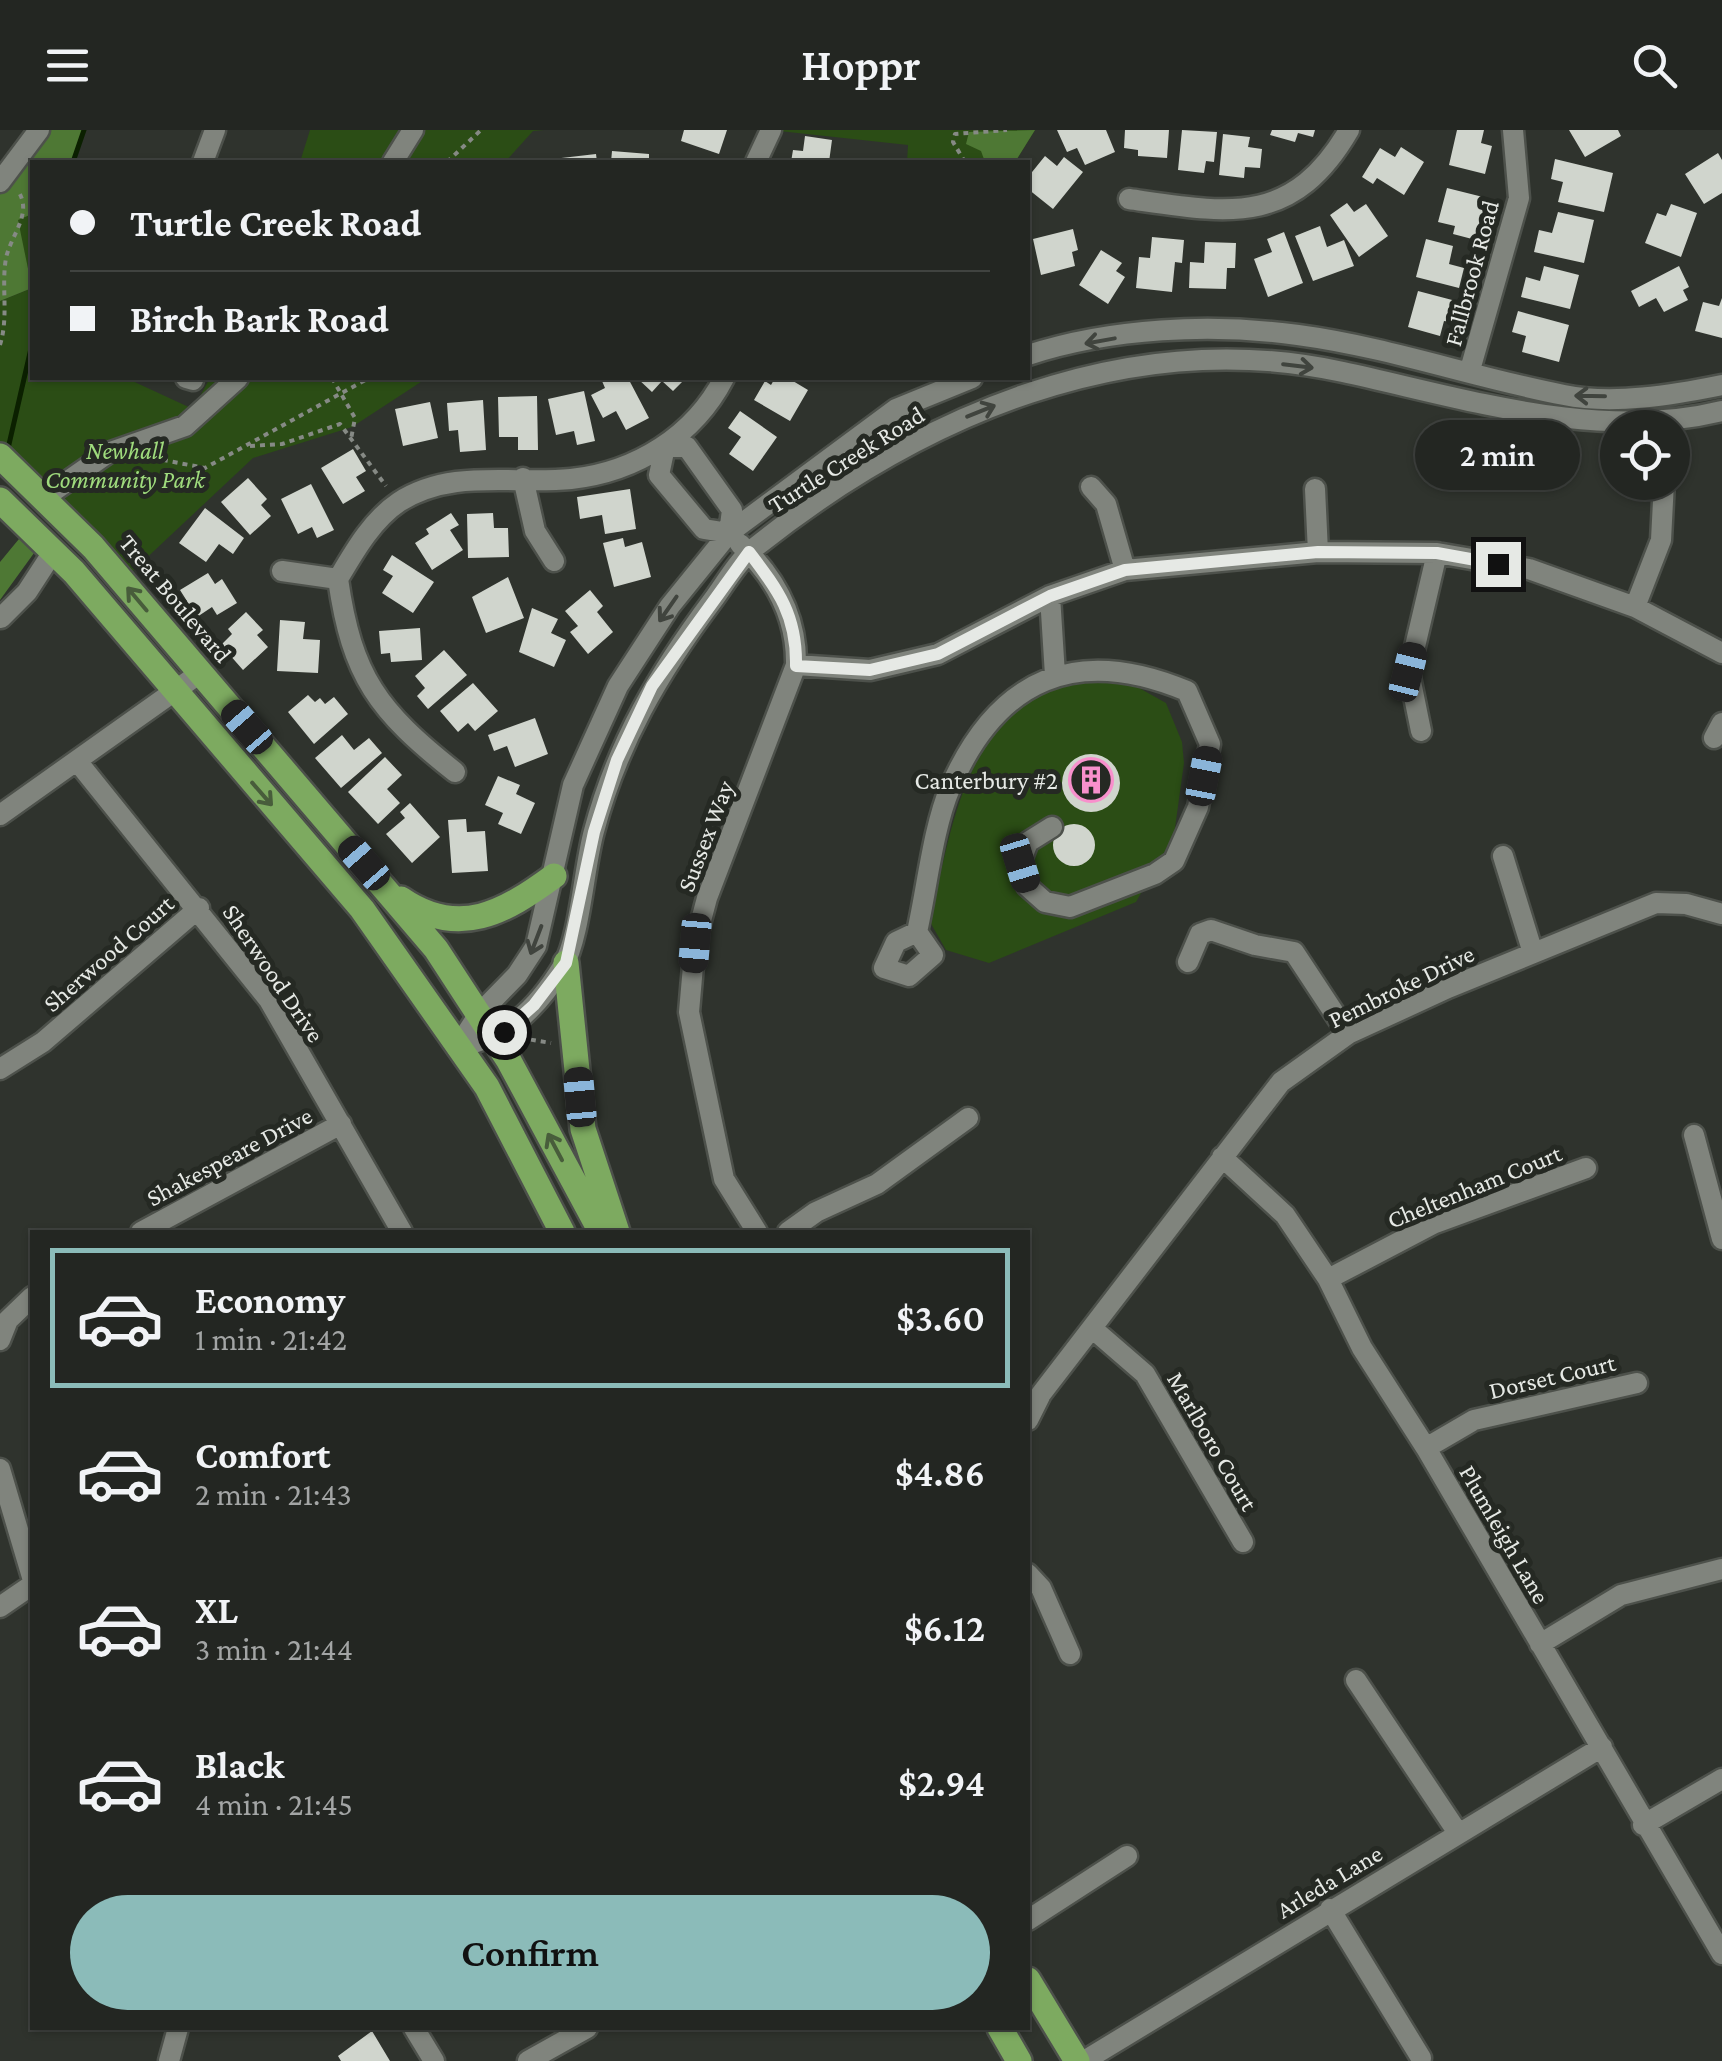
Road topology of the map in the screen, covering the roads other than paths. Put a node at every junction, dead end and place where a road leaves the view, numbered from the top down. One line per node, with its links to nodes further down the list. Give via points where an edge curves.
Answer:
1 (39, 130): 10 (street)
2 (215, 130): 7 (street)
3 (413, 130): 8 (street)
4 (770, 130): 9 (street)
5 (1349, 130): 11 (street, via 1326,169 1293,194 1248,209)
6 (1514, 130): 13 (street, Fallbrook Road, via 1518,198)
7 (204, 160)
8 (394, 160)
9 (757, 160)
10 (2, 180)
11 (1129, 200)
12 (1030, 355): 13 (street, one-way to 12, via 1235,328 1173,328)
13 (1470, 370): 18 (street, one-way to 13, via 1567,396)
14 (236, 380): 28 (street, via 184,426 124,447)
15 (723, 380): 23 (street, via 713,400)
16 (967, 380): 31 (street, Turtle Creek Road, via 896,409)
17 (1722, 386): 18 (street)
18 (1653, 396): 19 (street)
19 (1655, 410)
20 (1722, 411): 21 (street, Turtle Creek Road)
21 (1690, 417)
22 (1600, 420): 33 (street, Turtle Creek Road, one-way to 22, via 832,492 940,428 1028,391 1125,366 1260,361)
23 (665, 447): 25 (street, via 626,468 570,479); 31 (street, via 687,447 732,510); 31 (street, Sussex Way, via 658,475 704,529)
24 (0, 456): 28 (main road, Treat Boulevard)
25 (522, 478): 36 (street, via 535,531); 39 (street, via 440,482 397,503 363,537)
26 (1091, 487): 37 (street, via 1106,504)
27 (1315, 489): 34 (street)
28 (45, 497): 45 (main road, Treat Boulevard, one-way to 28)
29 (0, 500): 32 (main road)
30 (1663, 500): 41 (street, via 1661,540)
31 (729, 533): 33 (street, Sussex Way); 54 (street, Turtle Creek Road, one-way to 54, via 618,686 574,785)
32 (53, 552): 42 (street); 47 (main road)
33 (749, 552): 44 (street, Sussex Way, via 788,610 796,630); 61 (street, Turtle Creek Road, via 660,674 617,760)
34 (1318, 552): 35 (street); 37 (street)
35 (1437, 553): 41 (street, via 1529,569); 48 (street, via 1408,672)
36 (554, 561)
37 (1125, 570): 40 (street)
38 (282, 571): 39 (street)
39 (338, 579): 50 (street, via 355,662 378,702)
40 (1050, 596): 44 (street, via 938,654 870,670); 46 (street)
41 (1635, 607): 43 (street)
42 (1, 618)
43 (1722, 653)
44 (796, 666): 78 (street, Sussex Way, via 708,898 695,943 689,1012 724,1179)
45 (200, 673): 47 (street); 55 (main road, Treat Boulevard)
46 (1055, 675): 52 (street, via 1101,668 1144,673 1187,691 1210,744 1198,807 1174,861 1156,874 1070,907 1045,902 1027,886 1020,863 1028,842); 58 (street, via 1021,692 994,719 949,790)
47 (175, 694): 49 (street); 65 (main road, one-way to 65, via 362,909)
48 (1421, 730)
49 (77, 761): 51 (street); 56 (street, Sherwood Drive)
50 (454, 772)
51 (0, 815)
52 (1052, 827)
53 (1503, 856): 59 (street)
54 (554, 876): 55 (main road, via 491,917 448,920); 62 (street, Turtle Creek Road, one-way to 62, via 536,946)
55 (387, 890): 62 (main road, Treat Boulevard)
56 (199, 908): 66 (street, Sherwood Court, via 43,1042); 68 (street, Sherwood Drive, via 269,1000)
57 (1722, 914): 59 (street, Pembroke Drive, via 1656,904)
58 (917, 932)
59 (1533, 953): 63 (street, Pembroke Drive)
60 (1188, 962): 63 (street, via 1200,934 1212,930 1294,952)
61 (566, 963): 64 (street, Turtle Creek Road); 77 (main road, via 583,1129)
62 (479, 1014): 64 (main road, Treat Boulevard); 65 (street, Turtle Creek Road)
63 (1348, 1034): 70 (street, Pembroke Drive, via 1282,1082)
64 (501, 1037): 65 (street, Turtle Creek Road); 76 (main road, Treat Boulevard, one-way to 64)
65 (457, 1048): 75 (main road, via 487,1087)
66 (0, 1069)
67 (968, 1118): 79 (street, via 877,1184)
68 (342, 1124): 72 (street, Shakespeare Drive); 74 (street, Sherwood Drive)
69 (1694, 1135): 80 (street)
70 (1222, 1157): 81 (street, Plumleigh Lane, via 1285,1215); 83 (street, Pembroke Drive)
71 (1586, 1168): 81 (street, Cheltenham Court, via 1435,1223)
72 (184, 1223): 73 (street, Shakespeare Drive)
73 (151, 1230)
74 (401, 1230)
75 (561, 1230)
76 (601, 1230)
77 (616, 1230)
78 (756, 1230)
79 (791, 1230)
80 (1722, 1239)
81 (1328, 1279): 87 (street, Plumleigh Lane, via 1362,1348)
82 (30, 1299): 84 (street, via 8,1320)
83 (1093, 1329): 86 (street, Pembroke Drive); 89 (street, Marlboro Court, via 1145,1374)
84 (0, 1340)
85 (1637, 1383): 87 (street, Dorset Court, via 1474,1420)
86 (1030, 1416)
87 (1426, 1448): 95 (street, Plumleigh Lane)
88 (0, 1468): 91 (street)
89 (1243, 1542)
90 (1722, 1568): 95 (street, via 1621,1595)
91 (30, 1574)
92 (1030, 1576): 96 (street)
93 (30, 1583): 94 (street)
94 (0, 1607)
95 (1540, 1644): 98 (street, Plumleigh Lane)
96 (1070, 1654)
97 (1356, 1680): 101 (street)
98 (1602, 1748): 100 (street, Plumleigh Lane); 101 (street, Arleda Lane)
99 (1722, 1779): 100 (street)
100 (1643, 1825): 105 (street, Plumleigh Lane)
101 (1458, 1834): 103 (street, Arleda Lane)
102 (1127, 1856): 104 (street)
103 (1330, 1908): 111 (street); 116 (street, Arleda Lane)
104 (1030, 1919)
105 (1722, 1954)
106 (1030, 1983): 116 (main road)
107 (177, 2030): 112 (street)
108 (415, 2030): 113 (street)
109 (582, 2030): 114 (street)
110 (1001, 2030): 115 (main road)
111 (1422, 2058)
112 (169, 2061)
113 (434, 2061)
114 (528, 2061)
115 (1019, 2061)
116 (1081, 2061)

